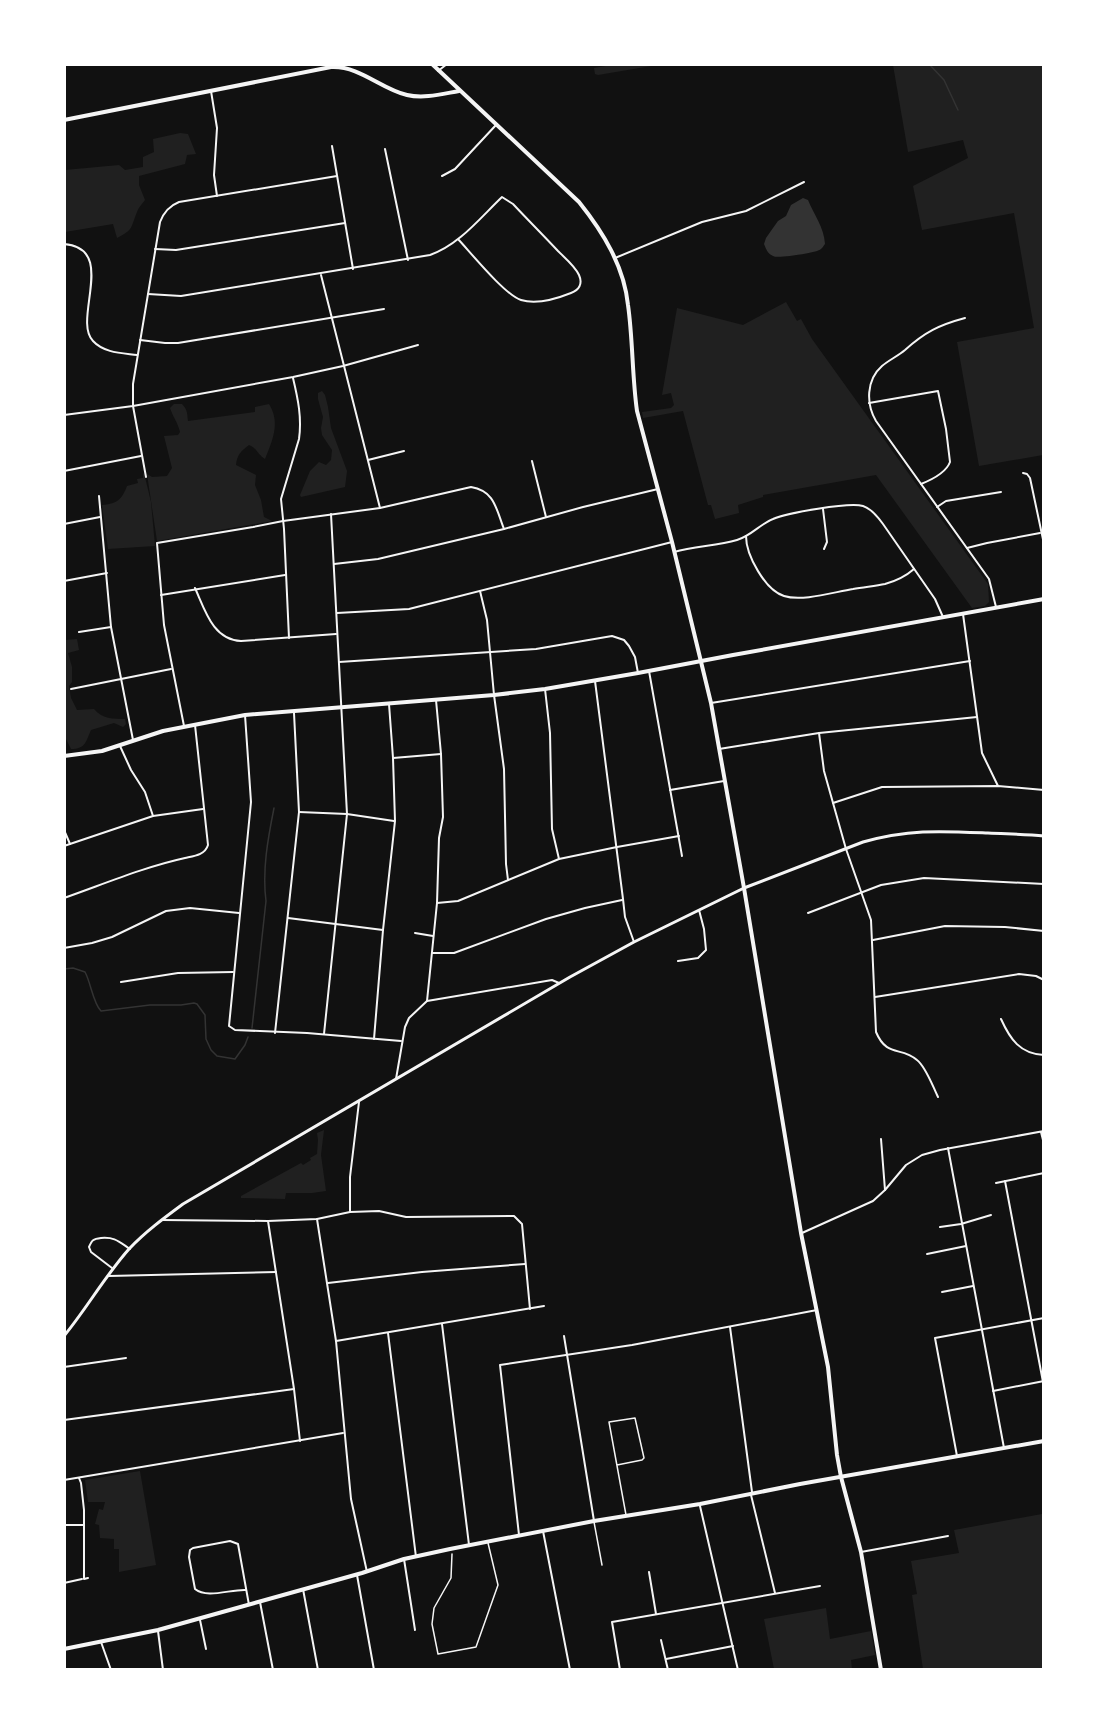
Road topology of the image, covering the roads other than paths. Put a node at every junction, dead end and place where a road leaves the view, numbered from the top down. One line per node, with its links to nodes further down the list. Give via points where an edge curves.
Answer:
1 (432, 64): 4 (main road)
2 (447, 64): 4 (street)
3 (333, 66): 5 (main road, via 352,70 408,96); 6 (main road)
4 (438, 71): 5 (main road)
5 (459, 90): 8 (main road)
6 (211, 91): 7 (main road); 14 (street, via 217,128)
7 (64, 120)
8 (496, 124): 12 (street, via 455,169); 19 (main road, via 579,202)
9 (332, 146): 11 (street)
10 (385, 149): 20 (street)
11 (337, 176): 14 (street); 15 (street)
12 (442, 176)
13 (804, 182): 19 (street, via 746,212 702,222)
14 (217, 196): 18 (street, via 170,207 160,222)
15 (345, 222): 18 (street, via 176,250); 21 (street)
16 (458, 239): 16 (street, via 519,300 545,301 578,290 580,280 574,268 502,197); 20 (street, via 439,252)
17 (64, 244): 29 (street, via 82,251 89,262 90,338 105,349)
18 (155, 249): 23 (street)
19 (615, 258): 43 (main road, via 628,303 637,411)
20 (408, 260): 21 (street)
21 (352, 268): 22 (street)
22 (321, 274): 23 (street, via 180,296); 25 (street)
23 (148, 294): 27 (street)
24 (384, 309): 25 (street)
25 (331, 318): 27 (street, via 178,342); 30 (street)
26 (965, 318): 32 (street, via 945,323 919,337 883,365 870,387)
27 (140, 340): 29 (street)
28 (418, 345): 30 (street)
29 (137, 355): 33 (street)
30 (343, 366): 31 (street); 37 (street)
31 (293, 377): 33 (street); 52 (street, via 301,430 282,492)
32 (869, 403): 42 (street, via 876,421); 42 (street, via 938,391 950,462)
33 (133, 406): 34 (street); 36 (street)
34 (64, 415)
35 (404, 452): 37 (street)
36 (143, 456): 39 (street); 41 (street)
37 (368, 460): 47 (street)
38 (532, 461): 51 (street)
39 (64, 471)
40 (1023, 473): 55 (street, via 1030,478)
41 (146, 477)
42 (921, 484): 46 (street)
43 (658, 489): 51 (street); 57 (main road)
44 (1000, 492): 46 (street, via 946,501)
45 (99, 496): 50 (street)
46 (937, 507): 59 (street)
47 (380, 508): 49 (street); 54 (street, via 471,487 492,498)
48 (823, 509): 56 (street, via 771,519); 60 (street, via 827,542); 63 (street, via 854,504 866,507 876,515)
49 (331, 514): 52 (street); 62 (street)
50 (101, 517): 53 (street); 64 (street)
51 (546, 517): 54 (street)
52 (283, 520): 65 (street); 69 (street, via 157,543)
53 (64, 524)
54 (504, 529): 62 (street, via 378,560)
55 (1041, 532): 58 (street); 59 (street)
56 (746, 536): 61 (street); 63 (street, via 747,548 762,576 778,594 786,597 886,584)
57 (672, 542): 61 (main road); 68 (street)
58 (1044, 544)
59 (967, 548): 71 (street, via 989,579)
60 (824, 549)
61 (674, 552): 80 (main road)
62 (334, 564): 72 (street)
63 (914, 569): 74 (street)
64 (107, 573): 66 (street); 75 (street)
65 (285, 574): 67 (street); 78 (street)
66 (64, 581)
67 (195, 588): 69 (street); 78 (street, via 212,624 227,639)
68 (480, 591): 72 (street, via 408,609); 79 (street)
69 (161, 595): 83 (street)
70 (1044, 599): 71 (main road)
71 (996, 607): 73 (main road)
72 (336, 613): 77 (street)
73 (963, 613): 74 (main road); 81 (street)
74 (943, 617): 80 (main road)
75 (111, 627): 76 (street); 86 (street)
76 (80, 632)
77 (338, 634): 78 (street); 82 (street)
78 (290, 638)
79 (490, 652): 82 (street); 85 (street, via 536,649 612,636 629,646); 90 (street)
80 (702, 661): 84 (main road); 93 (main road)
81 (970, 661): 93 (street); 97 (street)
82 (339, 662): 94 (street)
83 (173, 669): 86 (street); 99 (street)
84 (649, 671): 85 (main road); 109 (street)
85 (638, 673): 87 (main road)
86 (120, 679): 88 (street); 101 (street)
87 (595, 681): 89 (main road); 122 (street)
88 (71, 689)
89 (545, 689): 90 (main road); 125 (street, via 552,829)
90 (494, 695): 91 (main road); 126 (street, via 504,769)
91 (436, 700): 92 (main road); 104 (street)
92 (389, 703): 94 (main road); 106 (street)
93 (711, 703): 103 (main road)
94 (342, 707): 95 (main road); 114 (street)
95 (293, 710): 96 (main road); 113 (street)
96 (245, 714): 98 (main road); 134 (street, via 251,802)
97 (977, 717): 100 (street); 108 (street, via 982,753)
98 (195, 724): 99 (main road); 112 (street)
99 (184, 726): 101 (main road)
100 (819, 733): 103 (street); 111 (street)
101 (133, 740): 102 (main road)
102 (120, 746): 105 (main road); 115 (street)
103 (719, 749): 107 (main road)
104 (441, 754): 106 (street); 132 (street, via 443,817)
105 (64, 756)
106 (393, 758): 116 (street)
107 (725, 780): 109 (street); 128 (main road)
108 (998, 786): 110 (street); 111 (street, via 882,786)
109 (670, 790): 118 (street)
110 (1044, 790)
111 (833, 803): 123 (street)
112 (204, 808): 115 (street); 130 (street, via 208,845 199,855 162,863)
113 (299, 812): 114 (street); 136 (street)
114 (346, 814): 116 (street); 137 (street)
115 (153, 816): 120 (street)
116 (395, 821): 138 (street)
117 (64, 830): 120 (street)
118 (679, 836): 122 (street); 124 (street)
119 (1044, 836): 123 (street, via 930,830 880,837)
120 (70, 844): 121 (street)
121 (64, 846)
122 (616, 846): 125 (street); 131 (street)
123 (846, 849): 128 (street); 129 (street)
124 (682, 856)
125 (559, 859): 126 (street)
126 (508, 880): 132 (street, via 458,901)
127 (1044, 884): 129 (street, via 924,878)
128 (744, 888): 133 (street); 177 (main road)
129 (862, 892): 135 (street); 142 (street)
130 (64, 898)
131 (623, 900): 143 (street); 145 (street, via 546,920 454,953)
132 (437, 903): 141 (street)
133 (699, 910): 143 (street); 146 (street, via 706,950 698,958)
134 (239, 913): 144 (street, via 177,909 112,937); 147 (street)
135 (808, 914)
136 (288, 918): 137 (street); 154 (street)
137 (335, 924): 138 (street); 155 (street)
138 (383, 930): 156 (street)
139 (1044, 931): 142 (street, via 945,926)
140 (415, 933): 141 (street)
141 (434, 936): 145 (street)
142 (873, 940): 151 (street)
143 (634, 942): 150 (street)
144 (64, 948)
145 (432, 953): 152 (street)
146 (678, 961)
147 (233, 972): 149 (street, via 178,973); 154 (street, via 229,1026)
148 (1044, 980): 151 (street, via 1019,974)
149 (122, 982)
150 (559, 983): 152 (street, via 552,980); 159 (street)
151 (875, 996): 160 (street, via 880,1041 917,1060)
152 (427, 1001): 157 (street, via 409,1018)
153 (1001, 1020): 158 (street, via 1018,1047)
154 (275, 1033): 155 (street)
155 (324, 1034): 156 (street)
156 (374, 1039): 157 (street)
157 (401, 1041): 159 (street)
158 (1044, 1055)
159 (396, 1079): 161 (street)
160 (938, 1097)
161 (359, 1101): 170 (street); 173 (street)
162 (1042, 1131): 164 (street); 165 (street)
163 (880, 1139): 169 (street)
164 (1044, 1144)
165 (948, 1148): 169 (street, via 910,1161); 175 (street)
166 (1044, 1173): 167 (street)
167 (1005, 1181): 168 (street); 192 (street)
168 (996, 1183)
169 (885, 1190): 177 (street, via 865,1205)
170 (350, 1212): 172 (street); 181 (street, via 379,1211 406,1217 514,1216 522,1224)
171 (991, 1215): 175 (street)
172 (317, 1219): 174 (street); 185 (street)
173 (161, 1220): 174 (street); 179 (street)
174 (268, 1221): 183 (street)
175 (961, 1224): 176 (street); 178 (street)
176 (940, 1227)
177 (801, 1233): 190 (main road)
178 (966, 1246): 180 (street); 186 (street)
179 (130, 1249): 182 (street); 182 (street, via 113,1237 91,1242 91,1252)
180 (927, 1254)
181 (526, 1264): 185 (street); 189 (street)
182 (113, 1269): 184 (street)
183 (276, 1272): 184 (street); 204 (street)
184 (109, 1276): 197 (street)
185 (328, 1283): 199 (street)
186 (973, 1286): 187 (street); 195 (street)
187 (942, 1292)
188 (544, 1306): 189 (street)
189 (530, 1309): 193 (street)
190 (817, 1310): 194 (street); 213 (main road)
191 (1044, 1318): 192 (street)
192 (1030, 1320): 195 (street); 203 (street)
193 (442, 1324): 196 (street); 226 (street)
194 (730, 1327): 200 (street); 216 (street)
195 (981, 1329): 205 (street); 211 (street, via 935,1338)
196 (388, 1333): 199 (street); 229 (street)
197 (64, 1336)
198 (564, 1336): 200 (street)
199 (336, 1341): 207 (street)
200 (567, 1356): 219 (street); 223 (street, via 500,1365)
201 (126, 1358): 202 (street)
202 (64, 1367)
203 (1043, 1382): 205 (street)
204 (294, 1389): 206 (street); 208 (street)
205 (993, 1391): 210 (street)
206 (64, 1420)
207 (344, 1432): 208 (street); 232 (street, via 351,1499)
208 (300, 1441): 214 (street)
209 (1044, 1441): 210 (main road)
210 (1005, 1448): 211 (main road)
211 (957, 1456): 213 (main road)
212 (617, 1465): 212 (lane, via 642,1460 644,1456 634,1417 609,1422); 218 (lane)
213 (841, 1477): 216 (main road); 228 (main road)
214 (79, 1478): 215 (street); 221 (street)
215 (64, 1480)
216 (751, 1495): 217 (main road); 239 (street)
217 (700, 1504): 218 (main road); 241 (street)
218 (626, 1516): 219 (main road)
219 (594, 1521): 222 (main road); 231 (lane)
220 (64, 1525): 221 (street)
221 (83, 1525): 235 (street, via 86,1578)
222 (543, 1531): 223 (main road); 258 (street)
223 (519, 1535): 225 (main road)
224 (948, 1536): 228 (street)
225 (488, 1542): 226 (main road); 227 (lane, via 498,1585 476,1647 438,1654 432,1624 434,1608 452,1578)
226 (470, 1545): 227 (main road)
227 (451, 1551): 229 (main road)
228 (861, 1552): 262 (main road)
229 (416, 1557): 230 (main road)
230 (404, 1559): 232 (main road); 246 (street)
231 (602, 1565)
232 (367, 1572): 234 (main road)
233 (649, 1572): 243 (street)
234 (357, 1574): 237 (main road); 257 (street)
235 (64, 1583)
236 (820, 1586): 239 (street)
237 (303, 1589): 240 (main road); 256 (street)
238 (246, 1590): 238 (street, via 236,1542 190,1550 195,1589 200,1593); 242 (street)
239 (775, 1593): 241 (street)
240 (260, 1602): 242 (main road); 255 (street)
241 (723, 1602): 243 (street); 249 (street)
242 (249, 1605): 244 (main road)
243 (656, 1614): 259 (street, via 612,1622)
244 (200, 1618): 245 (main road); 251 (street)
245 (158, 1630): 248 (main road); 254 (street)
246 (415, 1630)
247 (661, 1640): 252 (street)
248 (101, 1642): 250 (main road); 253 (street)
249 (733, 1646): 252 (street); 261 (street)
250 (64, 1649)
251 (206, 1650)
252 (666, 1659): 260 (street)
253 (111, 1670)
254 (163, 1670)
255 (273, 1670)
256 (318, 1670)
257 (374, 1670)
258 (570, 1670)
259 (620, 1670)
260 (668, 1670)
261 (738, 1670)
262 (881, 1670)

